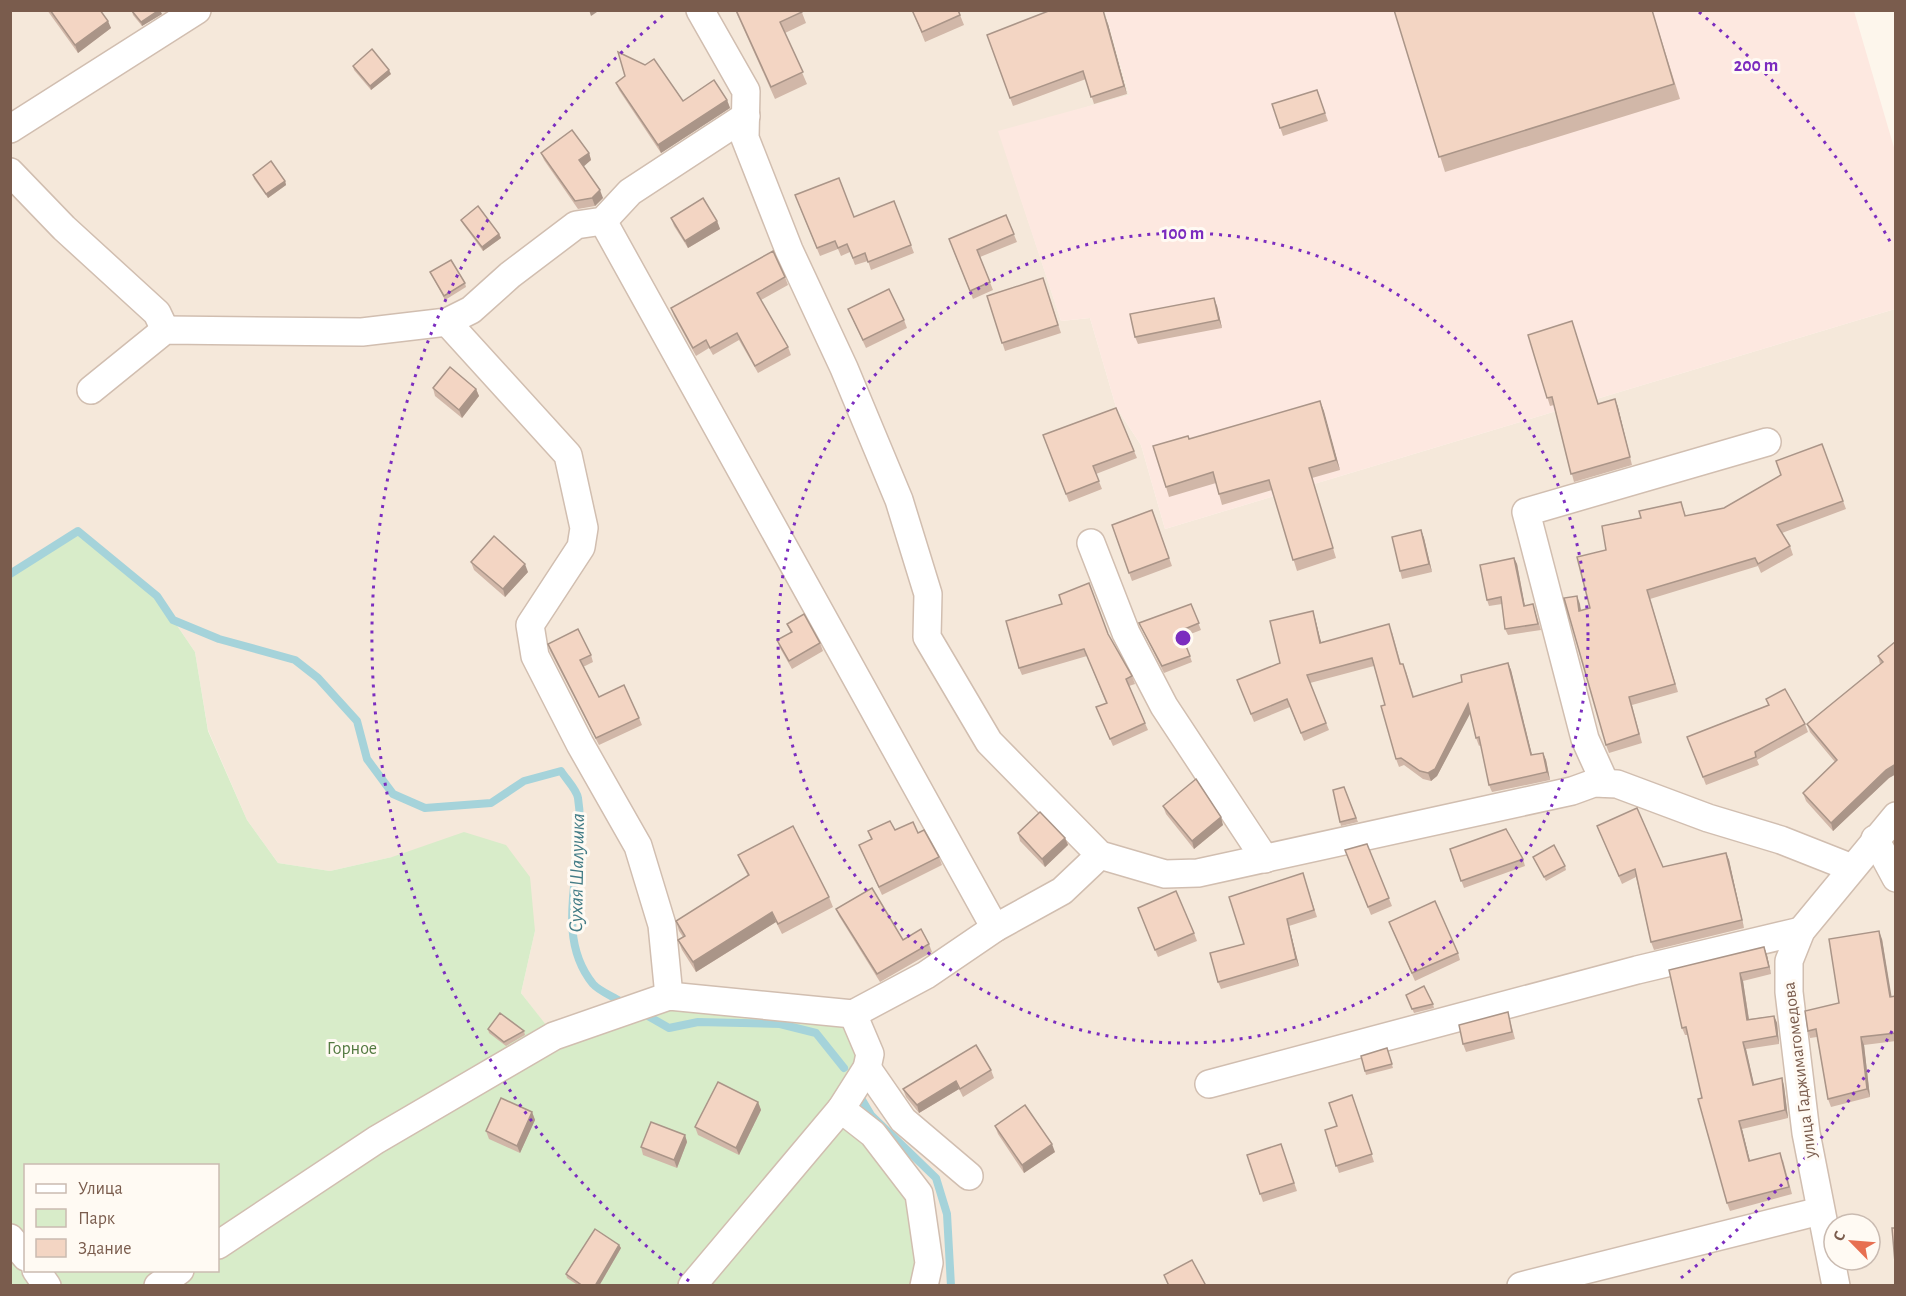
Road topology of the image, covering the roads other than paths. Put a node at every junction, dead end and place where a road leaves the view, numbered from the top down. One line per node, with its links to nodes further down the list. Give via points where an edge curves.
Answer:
1 (196, 10): 4 (street)
2 (700, 10): 3 (street, via 746,91)
3 (746, 116): 6 (street, via 630,192); 15 (street, via 745,138 785,239 899,500 928,594 927,637 989,742)
4 (10, 129)
5 (10, 172): 8 (street, via 64,228 157,313)
6 (603, 221): 7 (street, via 576,225 471,310); 19 (street)
7 (447, 322): 8 (street, via 362,332); 21 (street, via 568,455 584,528 581,547 530,625 535,656 638,846 662,925)
8 (165, 330): 9 (street)
9 (91, 390)
10 (1767, 442): 12 (street, via 1526,512 1585,739)
11 (1091, 543): 16 (street, via 1126,633 1164,706)
12 (1605, 783): 16 (street); 17 (street, via 1781,840)
13 (1896, 816): 14 (street, улица Гаджимагомедова)
14 (1875, 839): 17 (street, улица Гаджимагомедова); 18 (street)
15 (1100, 855): 16 (street, via 1166,874 1198,873); 19 (street, via 1062,891)
16 (1265, 859)
17 (1852, 868): 20 (street, улица Гаджимагомедова)
18 (1896, 878)
19 (995, 928): 22 (street, via 926,975)
20 (1801, 931): 24 (street, via 1637,970); 27 (street, улица Гаджимагомедова, via 1789,962 1788,992)
21 (669, 996): 22 (street); 29 (street, via 554,1036 376,1140)
22 (853, 1014): 23 (street, via 870,1053)
23 (867, 1068): 25 (street); 26 (street, via 903,1120)
24 (1209, 1084)
25 (841, 1109): 35 (street); 36 (street, via 873,1134 919,1194 929,1263)
26 (969, 1176)
27 (1820, 1211): 37 (street); 38 (street, улица Гаджимагомедова)
28 (10, 1238): 30 (street)
29 (219, 1244)
30 (24, 1255)
31 (37, 1272): 33 (street)
32 (177, 1272): 34 (street)
33 (47, 1286)
34 (158, 1286)
35 (692, 1286)
36 (924, 1286)
37 (1521, 1286)
38 (1836, 1286)

